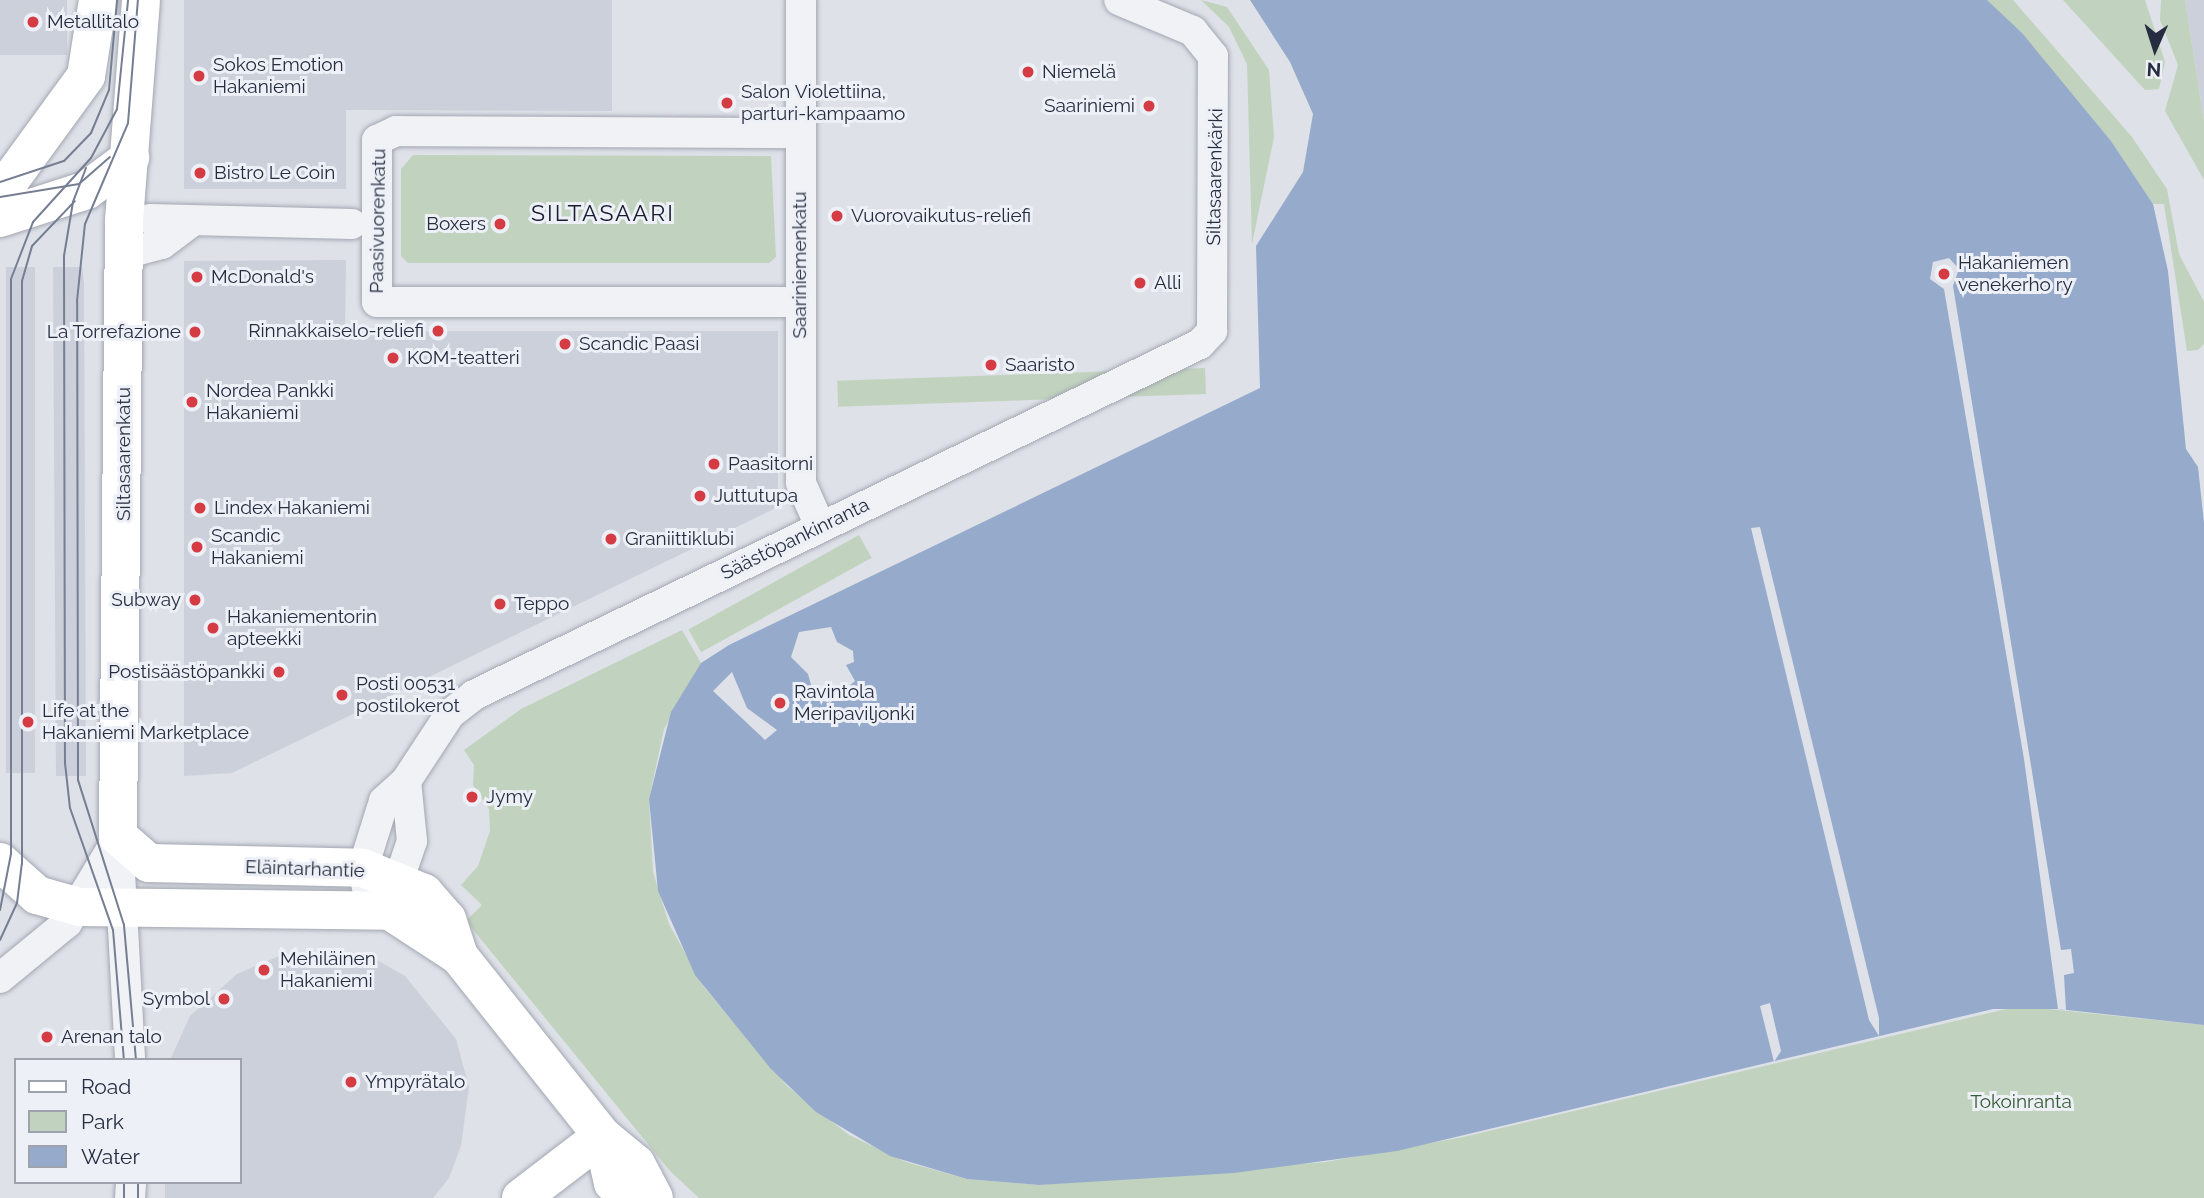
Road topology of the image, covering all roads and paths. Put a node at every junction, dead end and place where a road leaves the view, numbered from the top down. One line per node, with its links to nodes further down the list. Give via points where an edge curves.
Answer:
1 (98, 0): 7 (main road, via 86,76)
2 (141, 0): 6 (main road, Siltasaarenkatu)
3 (801, 0): 5 (street, Saariniemenkatu)
4 (1119, 0): 14 (street, Siltasaarenkärki, via 1193,31 1213,56 1218,76)
5 (800, 133): 13 (street, Saariniemenkatu); 13 (street, Paasivuorenkatu, via 396,131 377,140 377,302)
6 (130, 158): 8 (main road); 12 (main road, Siltasaarenkatu)
7 (14, 162): 8 (main road); 9 (main road)
8 (88, 190): 10 (main road); 12 (main road)
9 (0, 194)
10 (0, 218)
11 (352, 224): 12 (street, Paasivuorenkatu, via 190,223)
12 (138, 230): 17 (main road, Siltasaarenkatu)
13 (800, 302): 15 (street, Saariniemenkatu, via 801,483)
14 (1212, 331): 15 (street, Säästöpankinranta, via 1200,344)
15 (820, 526): 16 (street, Säästöpankinranta, via 474,695 444,721)
16 (406, 780): 19 (street, Säästöpankinranta, via 384,801); 20 (street, via 414,819)
17 (118, 836): 19 (main road, Eläintarhantie, via 149,863); 21 (street); 23 (street, Siltasaarenkatu)
18 (0, 862): 21 (main road, via 41,897)
19 (363, 868): 20 (main road, Eläintarhantie); 22 (street, Säästöpankinranta)
20 (399, 879): 22 (street); 24 (main road, Eläintarhantie, via 424,893 447,919)
21 (79, 908): 23 (main road); 25 (street, via 48,943)
22 (371, 908): 23 (main road, Eläintarhantie); 24 (main road, Eläintarhantie, via 409,921)
23 (120, 909): 26 (street, Siltasaarenkatu)
24 (459, 956): 27 (main road, Eläintarhantie)
25 (0, 978)
26 (130, 1058)
27 (602, 1136): 28 (main road); 29 (main road, Eläintarhantie, via 612,1183); 30 (main road, Eläintarhantie, via 636,1164)
28 (521, 1198)
29 (640, 1198)
30 (654, 1198)

